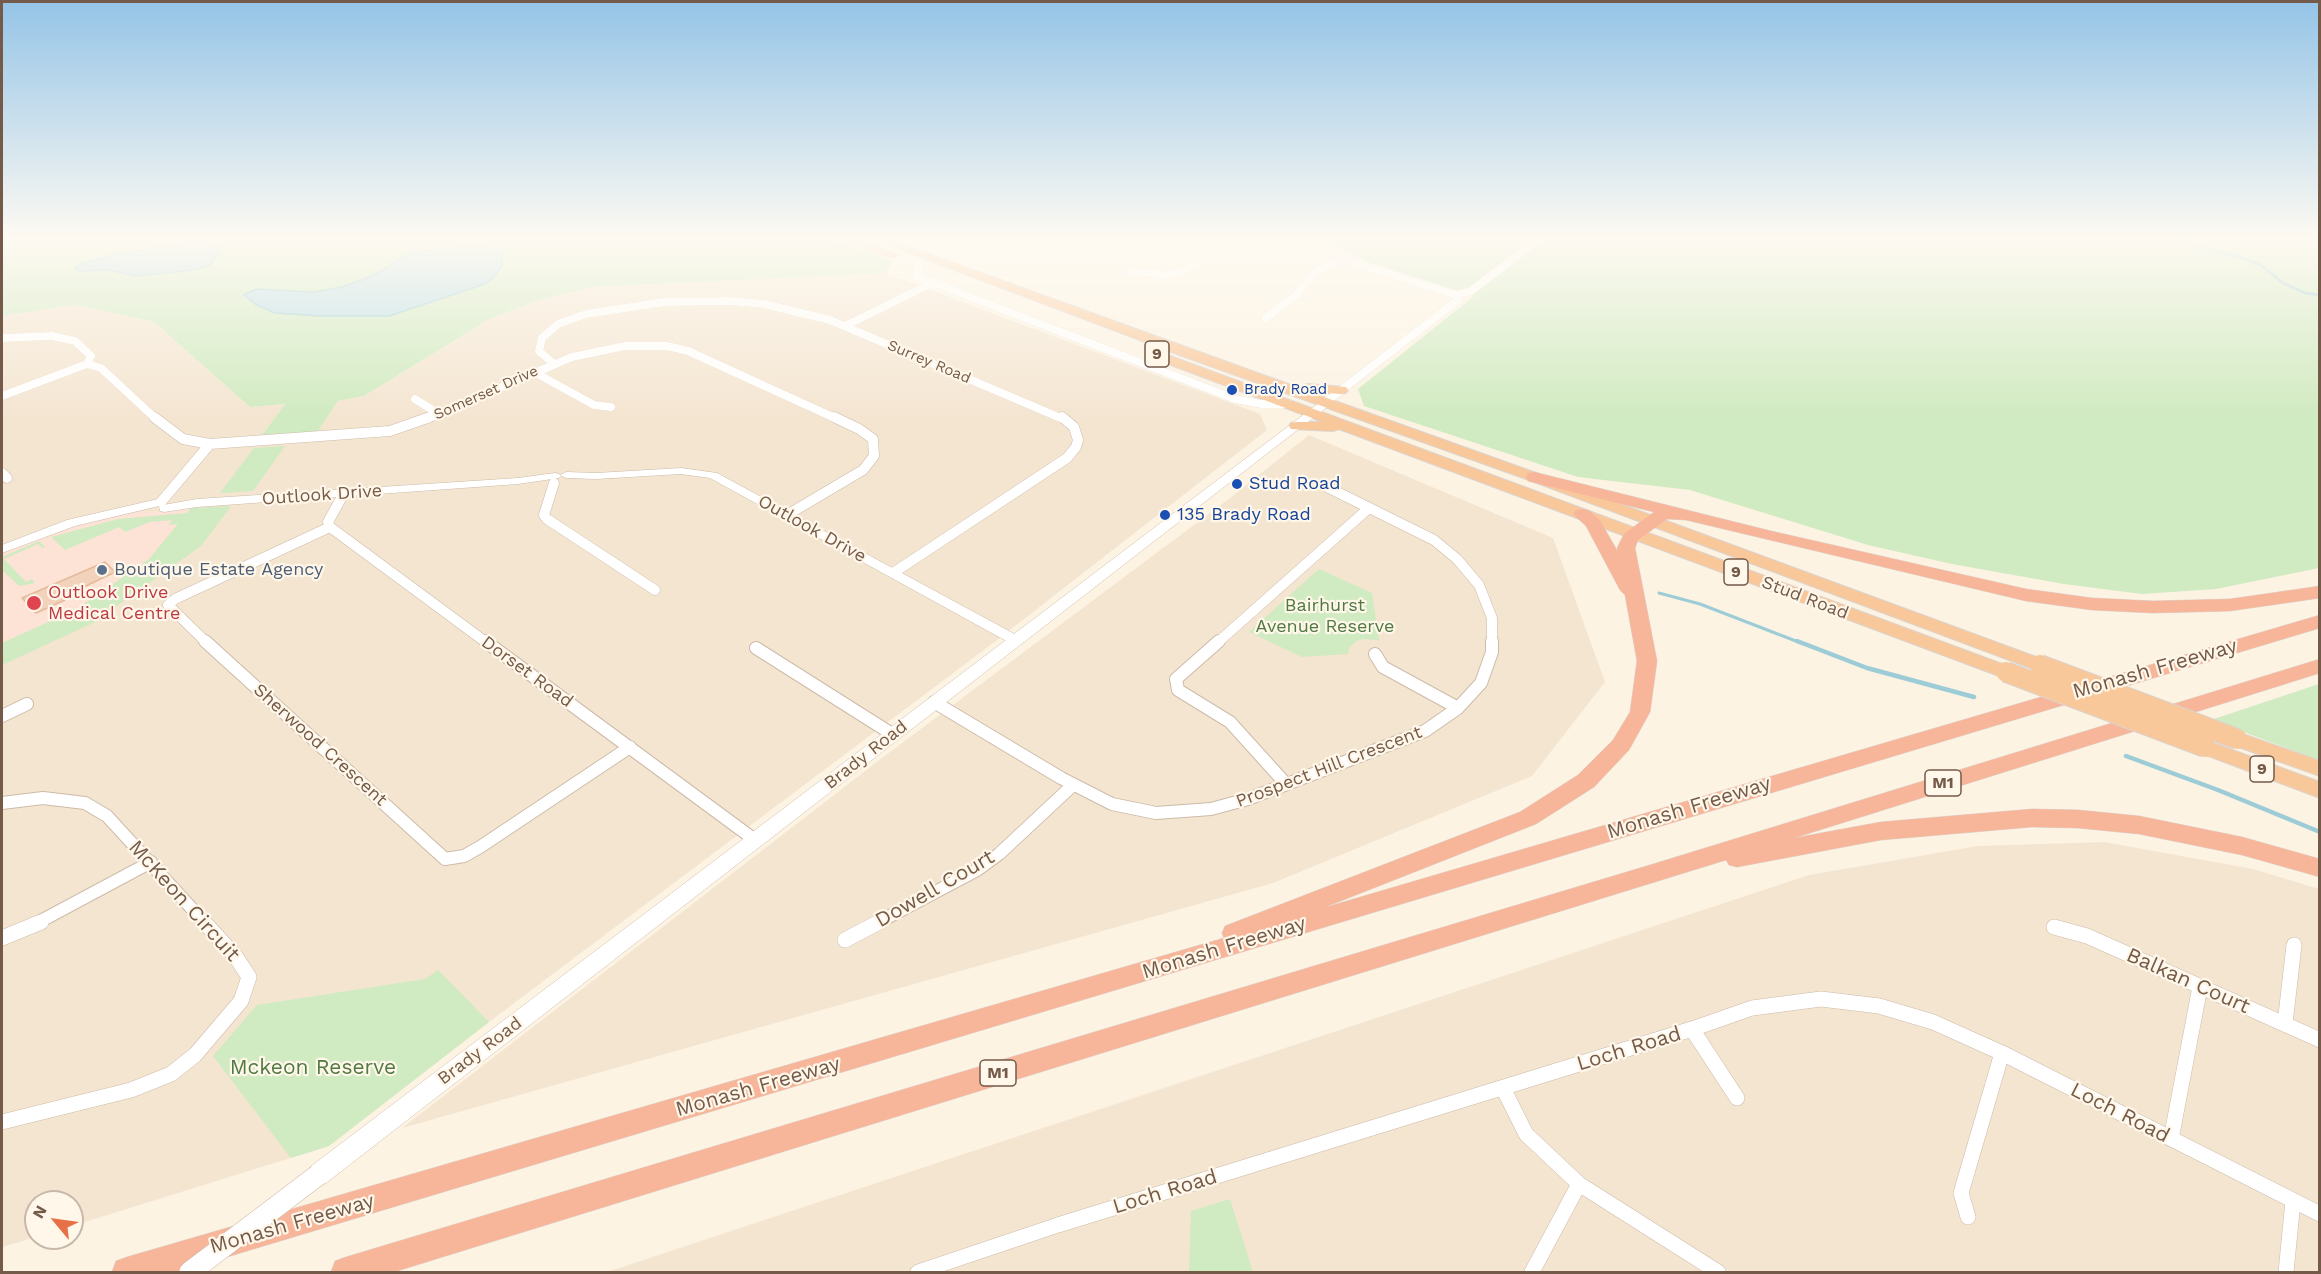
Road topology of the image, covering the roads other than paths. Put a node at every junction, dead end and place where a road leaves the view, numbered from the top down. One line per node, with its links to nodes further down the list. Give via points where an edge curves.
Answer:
1 (899, 299): 8 (street)
2 (975, 299): 18 (street, via 1235,399)
3 (1011, 299): 18 (highway, Stud Road / 9)
4 (1043, 299): 14 (highway, Stud Road / 9)
5 (1290, 299): 7 (street)
6 (1458, 299): 13 (street, Brady Road)
7 (1266, 318)
8 (845, 326): 11 (street, Surrey Road, via 812,314 746,302 696,301 616,308 570,318 545,333 539,351); 39 (street, Surrey Road, via 1061,417 1078,434 1076,447 1067,458)
9 (2, 338): 10 (street, via 68,338 91,356)
10 (87, 364): 15 (street); 25 (street, Somerset Drive, via 101,368 142,408 183,439)
11 (554, 364): 12 (street, Somerset Drive); 34 (street, Somerset Drive, via 599,350 667,346 688,351 870,436 876,449 868,465)
12 (534, 372): 19 (street, via 594,405); 22 (street, Somerset Drive)
13 (1345, 388): 14 (highway); 17 (street, Brady Road); 20 (highway)
14 (1298, 390): 17 (highway, Stud Road / 9)
15 (2, 396)
16 (415, 399): 22 (street)
17 (1327, 401): 20 (highway, Stud Road / 9); 21 (main road, Brady Road)
18 (1289, 404): 21 (highway, Stud Road / 9); 23 (highway)
19 (611, 407)
20 (1354, 411): 26 (highway, Stud Road / 9)
21 (1312, 413): 23 (main road, Brady Road); 24 (highway, Stud Road / 9)
22 (439, 414): 25 (street, Somerset Drive, via 390,431)
23 (1293, 428): 24 (highway); 44 (main road, Brady Road)
24 (1353, 428): 32 (highway, Stud Road / 9)
25 (210, 444): 30 (street)
26 (1534, 477): 33 (highway); 35 (highway, Stud Road / 9)
27 (557, 482): 29 (street, Outlook Drive, via 518,481); 34 (street, Outlook Drive, via 596,476 700,473 722,480); 40 (street, via 544,515 547,519)
28 (1323, 485): 31 (street, Prospect Hill Crescent)
29 (344, 493): 30 (street, Outlook Drive); 36 (street, via 328,522)
30 (162, 504): 38 (street, Outlook Drive, via 71,523)
31 (1369, 508): 50 (street, Prospect Hill Crescent, via 1434,540 1479,585 1492,618 1492,652 1481,683); 55 (street, via 1176,679 1178,690 1230,722)
32 (1582, 514): 37 (highway, Stud Road / 9); 42 (highway, via 1593,523 1626,588)
33 (1689, 514): 35 (highway, via 1666,514); 41 (highway, via 2026,595 2092,604 2230,605)
34 (786, 515): 39 (street, Outlook Drive)
35 (1651, 521): 37 (highway); 54 (highway, Stud Road / 9, bridge)
36 (330, 527): 53 (street, Dorset Road); 53 (street, Sherwood Crescent, via 168,605 445,859 464,856 480,847)
37 (1635, 534): 42 (highway, via 1626,548); 57 (highway, Stud Road / 9, bridge)
38 (2, 549)
39 (893, 573): 44 (street, Outlook Drive)
40 (655, 590)
41 (2319, 592)
42 (1636, 596): 67 (highway, via 1647,661 1640,712 1621,745 1586,781 1528,818)
43 (2319, 621): 67 (highway, Monash Freeway)
44 (1015, 640): 48 (main road, Brady Road)
45 (756, 648): 52 (street)
46 (1375, 654): 50 (street, via 1383,667)
47 (2319, 666): 62 (highway, M1)
48 (934, 702): 52 (main road, Brady Road); 56 (street, Prospect Hill Crescent)
49 (27, 704): 51 (street)
50 (1458, 708): 55 (street, Prospect Hill Crescent, via 1425,731)
51 (2, 716)
52 (892, 734): 59 (main road, Brady Road)
53 (630, 747): 59 (street, Dorset Road)
54 (2319, 769)
55 (1286, 783): 56 (street, Prospect Hill Crescent, via 1211,809 1156,813 1112,804)
56 (1073, 785): 65 (street, Dowell Court, via 977,870)
57 (2319, 790)
58 (2, 803): 60 (street, McKeon Circuit, via 44,798 85,803 107,816)
59 (755, 840): 82 (main road, Brady Road, bridge)
60 (150, 862): 64 (street, via 52,917); 75 (street, McKeon Circuit, via 249,976 242,1001 195,1055 171,1074 131,1090)
61 (2319, 868): 62 (highway, via 2242,846 2139,825 2032,818 1881,831)
62 (1650, 874): 83 (highway, M1)
63 (2054, 927): 68 (street, Balkan Court, via 2087,936)
64 (2, 938)
65 (845, 940)
66 (2294, 945): 69 (street)
67 (1101, 986): 81 (highway, Monash Freeway)
68 (2200, 987): 69 (street, Balkan Court); 76 (street)
69 (2285, 1024): 71 (street, Balkan Court)
70 (1692, 1029): 72 (street, Loch Road, via 1752,1008 1821,999 1879,1006 1933,1022); 73 (street, Loch Road); 74 (street)
71 (2319, 1040)
72 (2002, 1053): 76 (street, Loch Road); 80 (street, via 1961,1194)
73 (1503, 1088): 77 (street, via 1527,1134); 84 (street, Loch Road)
74 (1737, 1098)
75 (2, 1122)
76 (2171, 1139): 78 (street, Loch Road)
77 (1579, 1184): 85 (street); 86 (street)
78 (2293, 1201): 79 (street, Loch Road); 87 (street)
79 (2319, 1214)
80 (1968, 1217)
81 (127, 1272)
82 (190, 1272)
83 (346, 1272)
84 (918, 1272)
85 (1532, 1272)
86 (1718, 1272)
87 (2286, 1272)

